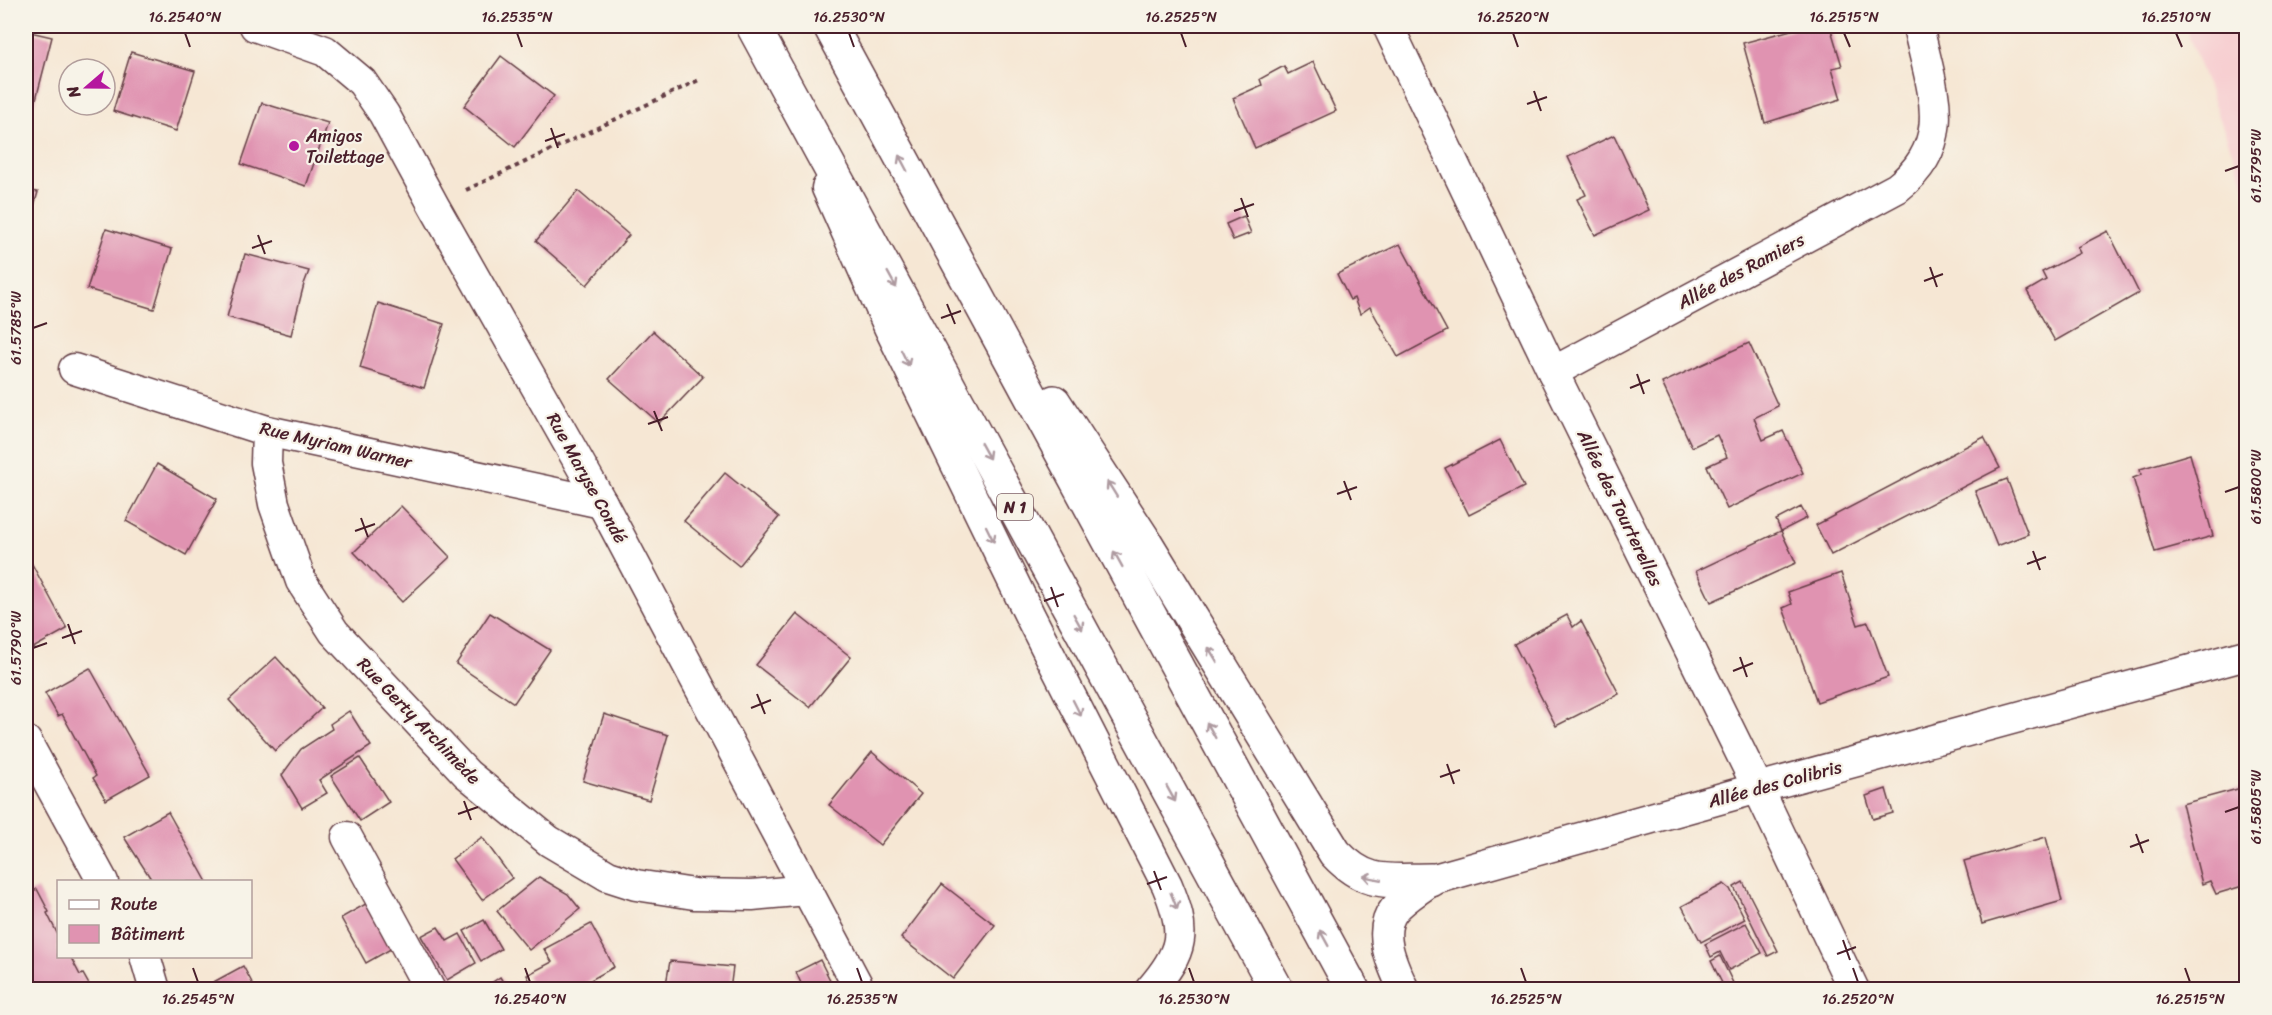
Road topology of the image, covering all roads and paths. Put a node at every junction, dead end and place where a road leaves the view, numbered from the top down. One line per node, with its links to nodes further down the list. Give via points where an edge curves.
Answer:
1 (255, 26): 8 (street, Rue Maryse Condé, via 325,51 362,82)
2 (753, 26): 6 (highway, N 1)
3 (830, 26): 9 (highway, one-way to 3)
4 (1388, 26): 11 (street, Allée des Tourterelles)
5 (1918, 26): 11 (street, Allée des Ramiers, via 1936,126 1933,142 1913,176)
6 (770, 56): 25 (street, one-way to 25, via 889,327 1178,911 1176,955); 26 (highway, N 1, one-way to 26)
7 (701, 79): 8 (path)
8 (434, 206): 13 (street, Rue Maryse Condé)
9 (931, 215): 19 (highway, one-way to 9, via 1373,880 1354,872 1335,854 1127,513); 27 (highway, one-way to 9)
10 (74, 369): 12 (street, Rue Myriam Warner)
11 (1553, 372): 16 (street, Allée des Tourterelles)
12 (267, 431): 13 (street, Rue Myriam Warner); 20 (street, Rue Gerty Archimède, via 266,463 274,504 302,581 334,632 466,774 549,841 608,876 636,885 694,894 752,895)
13 (602, 503): 20 (street, Rue Maryse Condé)
14 (2247, 655): 16 (street, Allée des Colibris)
15 (26, 741): 18 (street)
16 (1758, 788): 19 (street, Allée des Colibris); 29 (street, Allée des Tourterelles)
17 (347, 837): 23 (street)
18 (103, 880)
19 (1431, 880): 28 (street, Allée des Colibris, via 1392,912 1387,924 1388,950)
20 (807, 890): 24 (street, Rue Maryse Condé)
21 (145, 958): 22 (street)
22 (155, 990)
23 (430, 990)
24 (860, 990)
25 (1150, 990)
26 (1277, 990)
27 (1353, 990)
28 (1404, 990)
29 (1854, 990)

